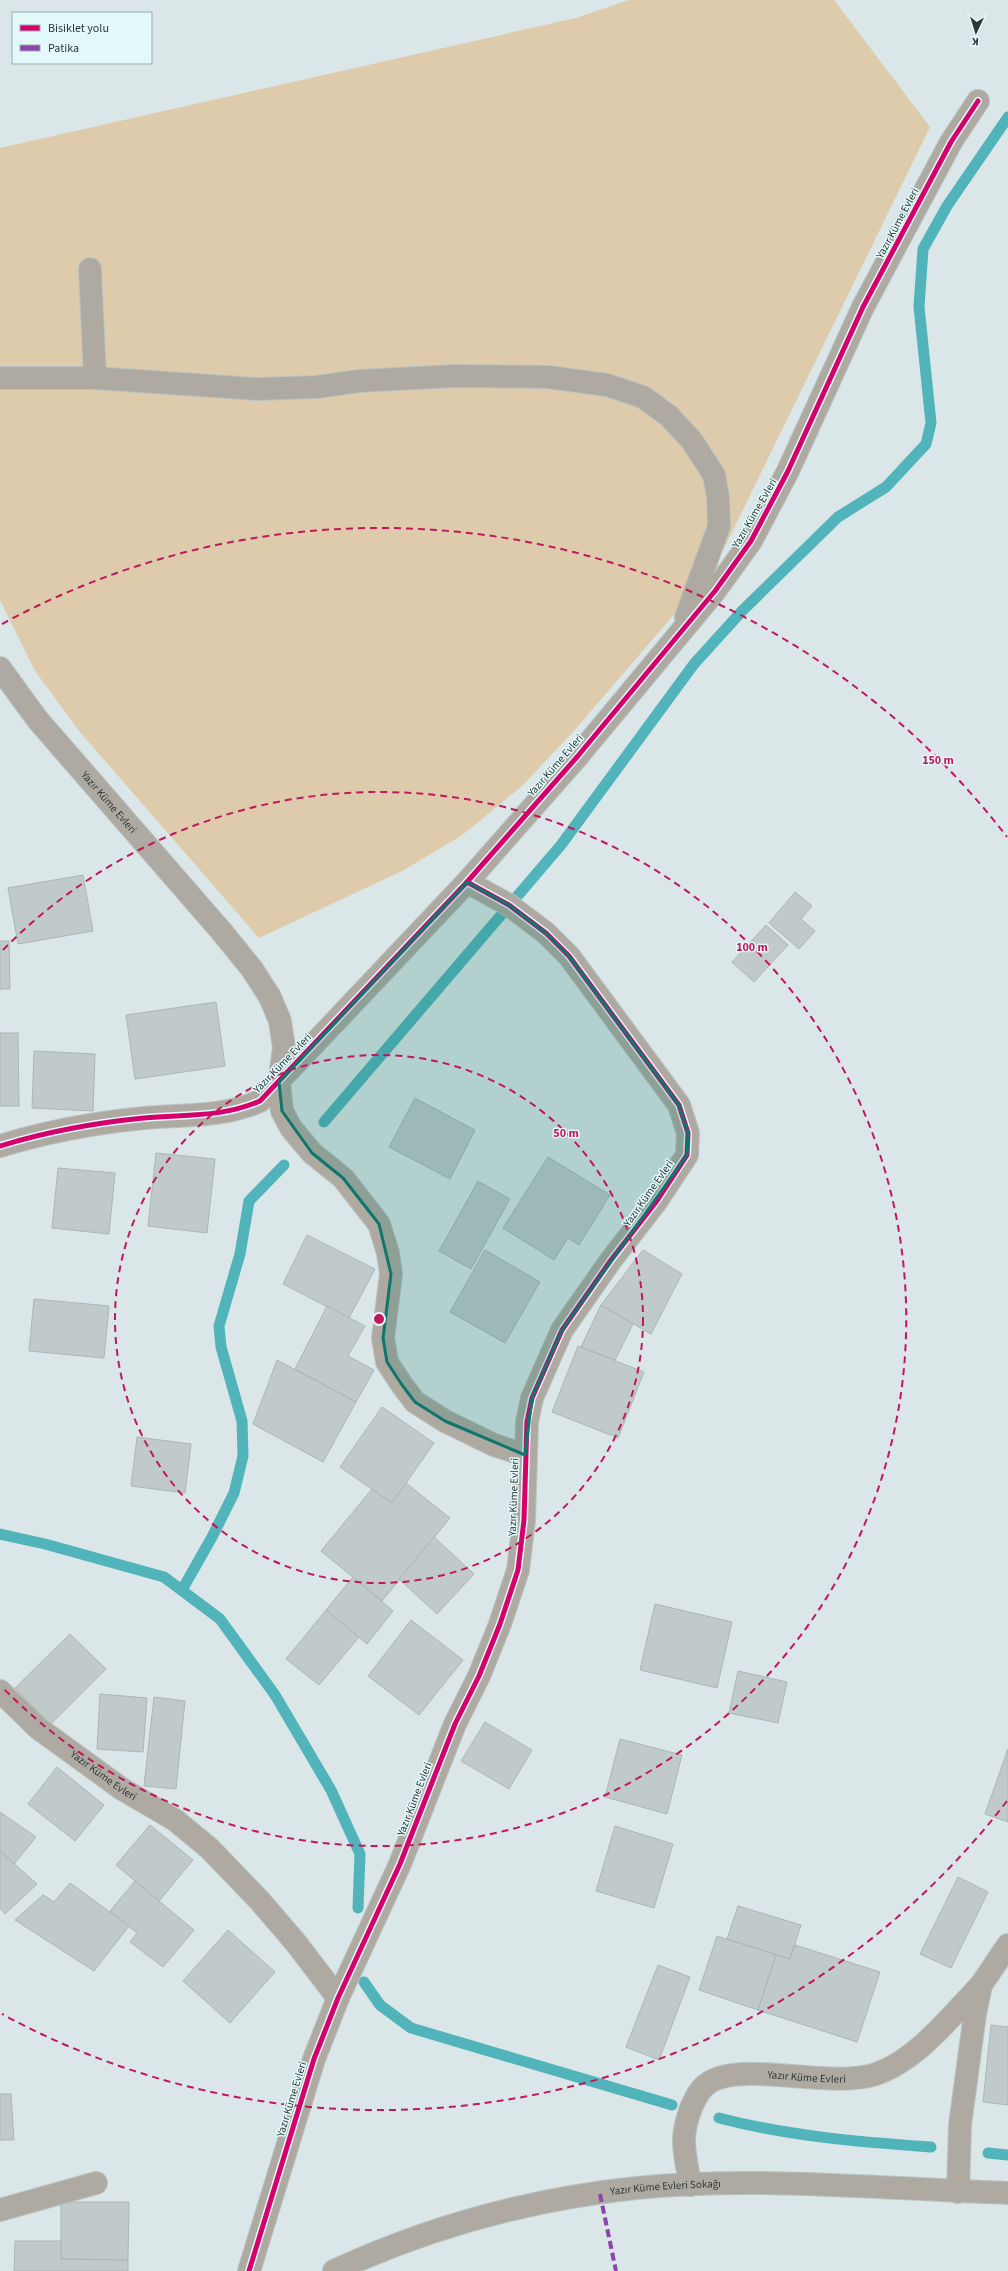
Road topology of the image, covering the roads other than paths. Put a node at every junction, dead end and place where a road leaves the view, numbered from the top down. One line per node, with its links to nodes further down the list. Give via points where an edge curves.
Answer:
1 (978, 101): 5 (street, Yazır Küme Evleri, via 951,142 863,307 788,471 751,541 715,591)
2 (90, 269): 4 (street)
3 (0, 378): 4 (street)
4 (95, 378): 5 (street, via 257,389 454,376 548,377 607,385 643,397 669,416 692,441 714,475 718,497 719,526)
5 (681, 631): 7 (street, Yazır Küme Evleri, via 636,687)
6 (0, 668): 8 (street, Yazır Küme Evleri, via 37,719 252,969 270,997 280,1021 284,1048)
7 (467, 882): 8 (street, Yazır Küme Evleri); 10 (street, Yazır Küme Evleri, via 509,904 546,933 569,956 679,1106 688,1133 686,1155 656,1202 562,1330 532,1398 527,1422)
8 (279, 1082): 9 (street, Yazır Küme Evleri, via 260,1101 240,1110 80,1125); 10 (street, Yazır Küme Evleri, via 282,1111 291,1128 312,1153 343,1178 379,1224 391,1274 383,1338 387,1362 402,1385 415,1402 445,1421 494,1445)
9 (0, 1146)
10 (525, 1455): 14 (street, Yazır Küme Evleri, via 524,1520 518,1570 500,1624 450,1737 400,1864)
11 (0, 1691): 14 (street, Yazır Küme Evleri, via 38,1728 122,1788 175,1820 209,1848 275,1919)
12 (1008, 1945): 13 (street, Yazır Küme Evleri)
13 (982, 1985): 16 (street, Yazır Küme Evleri, via 914,2053 896,2066 874,2075 814,2079 737,2074 711,2081 698,2092 685,2124 684,2141); 17 (street, Yazır Küme Evleri, via 974,2014 960,2125)
14 (338, 1998): 20 (street, Yazır Küme Evleri, via 314,2059)
15 (96, 2183): 19 (street)
16 (690, 2185): 17 (street, Yazır Küme Evleri Sokağı, via 774,2184); 21 (street, Yazır Küme Evleri Sokağı, via 636,2188 508,2210 376,2252)
17 (958, 2192): 18 (street, Yazır Küme Evleri Sokağı)
18 (1008, 2194)
19 (0, 2210)
20 (249, 2271)
21 (334, 2271)

